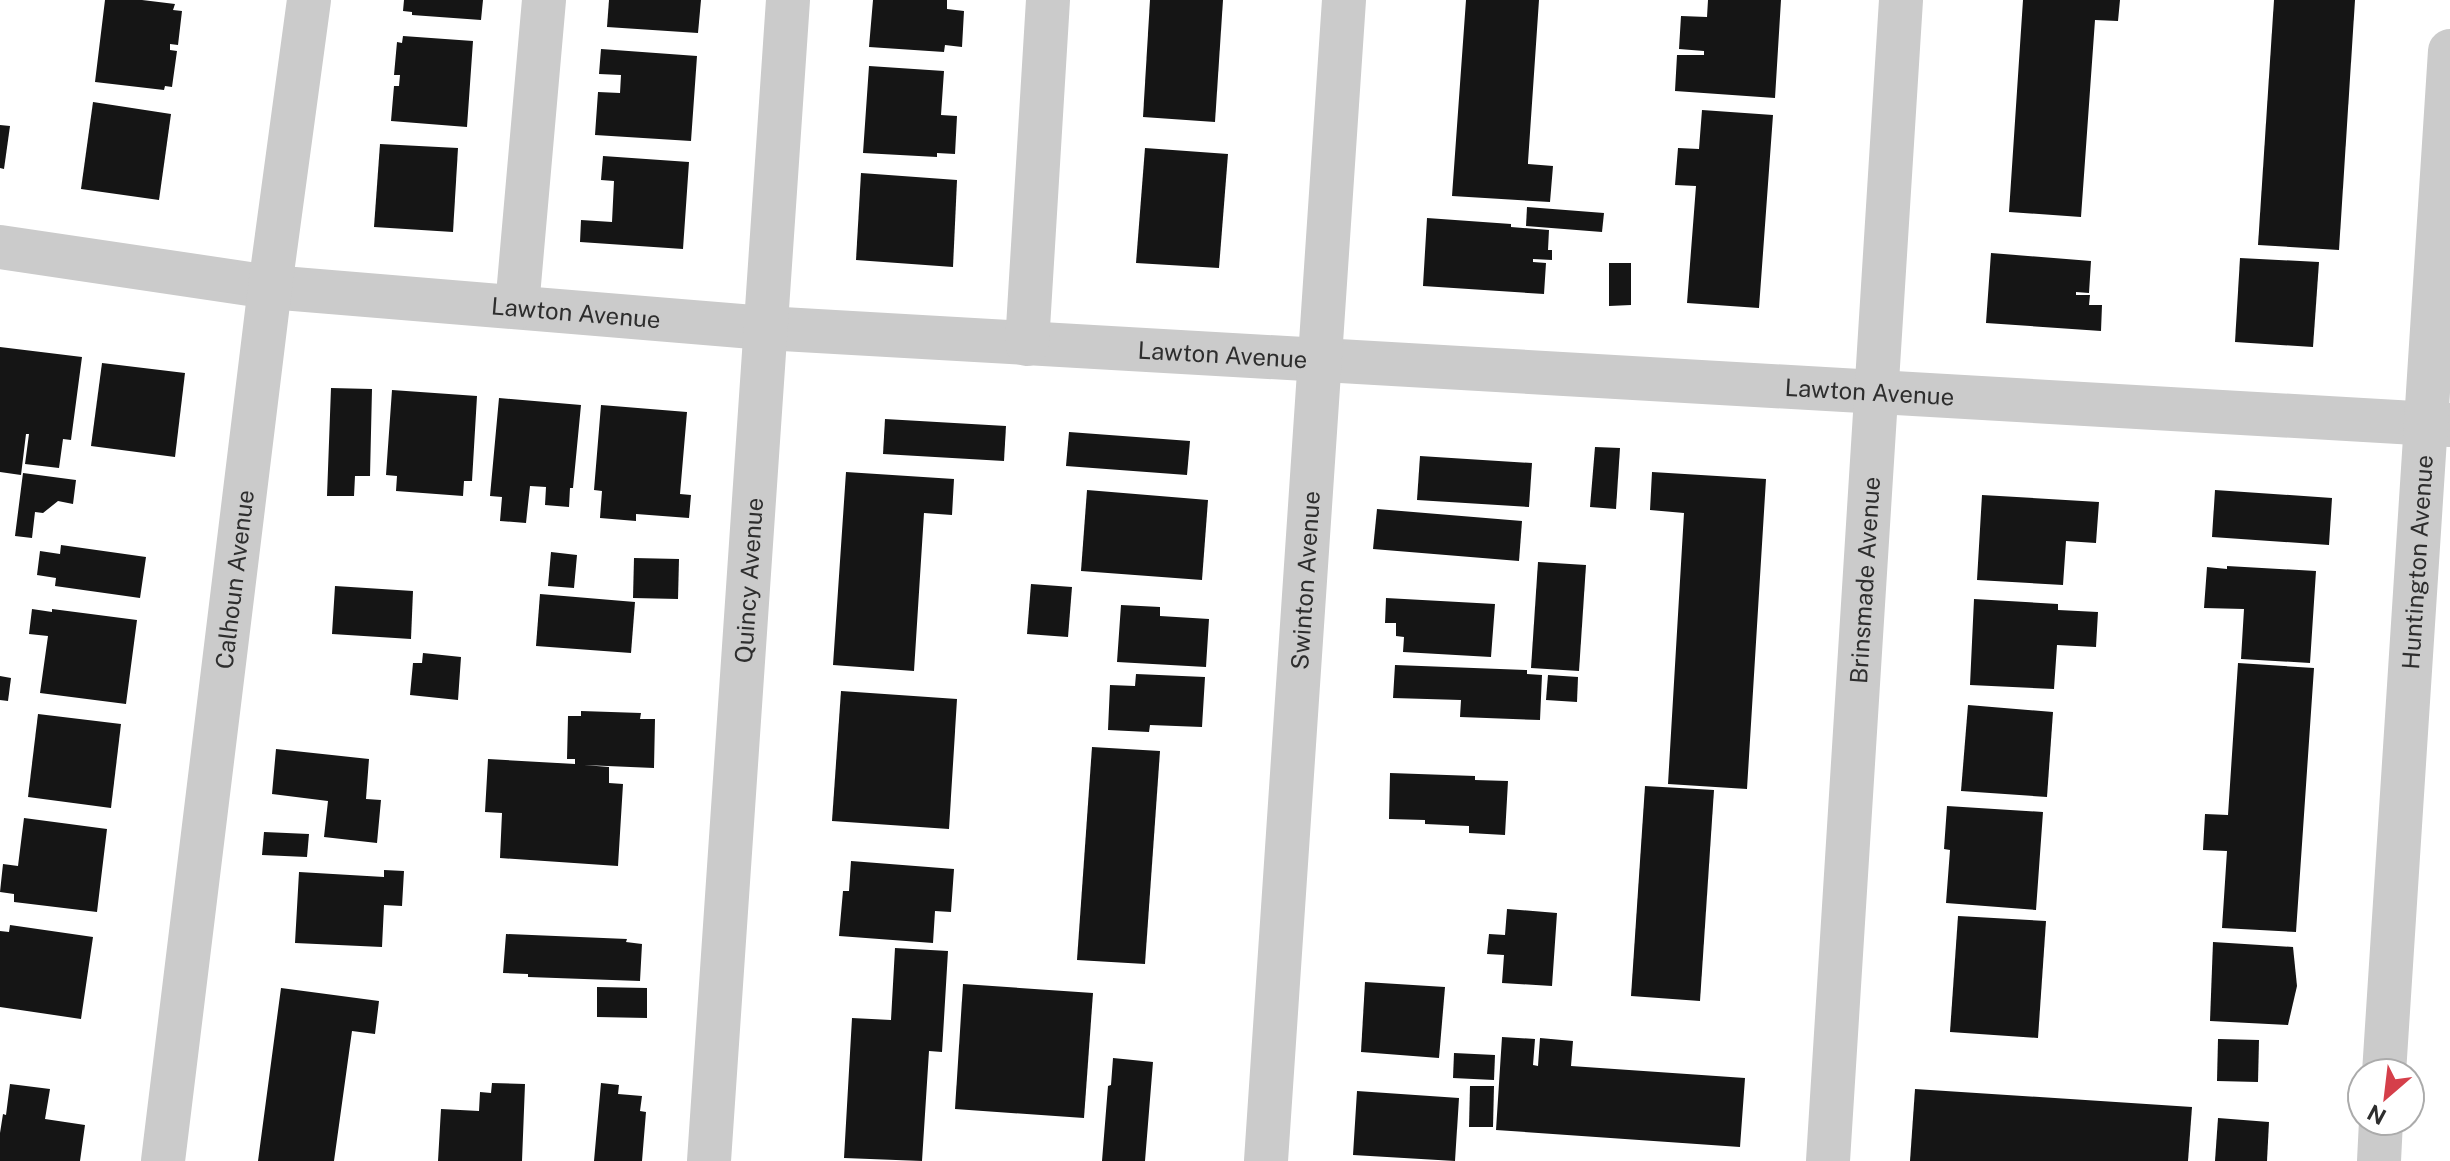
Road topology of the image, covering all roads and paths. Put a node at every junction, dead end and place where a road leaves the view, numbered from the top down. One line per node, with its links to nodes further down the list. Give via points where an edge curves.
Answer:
1 (309, 0): 9 (street, Calhoun Avenue)
2 (544, 0): 10 (street)
3 (788, 0): 11 (street, Quincy Avenue)
4 (1048, 0): 12 (street)
5 (1344, 0): 13 (street, Swinton Avenue)
6 (1901, 0): 14 (street, Brinsmade Avenue)
7 (2450, 51): 15 (street, Huntington Avenue)
8 (0, 247): 9 (street, Lawton Avenue)
9 (270, 287): 10 (street, Lawton Avenue); 18 (street, Calhoun Avenue)
10 (517, 307): 11 (street, Lawton Avenue)
11 (765, 328): 12 (street, Lawton Avenue); 19 (street, Quincy Avenue)
12 (1027, 344): 13 (street, Lawton Avenue)
13 (1321, 361): 14 (street, Lawton Avenue); 20 (street, Swinton Avenue)
14 (1876, 391): 15 (street, Lawton Avenue); 21 (street, Brinsmade Avenue)
15 (2438, 425): 16 (street, Huntington Avenue)
16 (2385, 1057)
17 (2380, 1137): 22 (street)
18 (163, 1161)
19 (709, 1161)
20 (1266, 1161)
21 (1828, 1161)
22 (2379, 1161)

